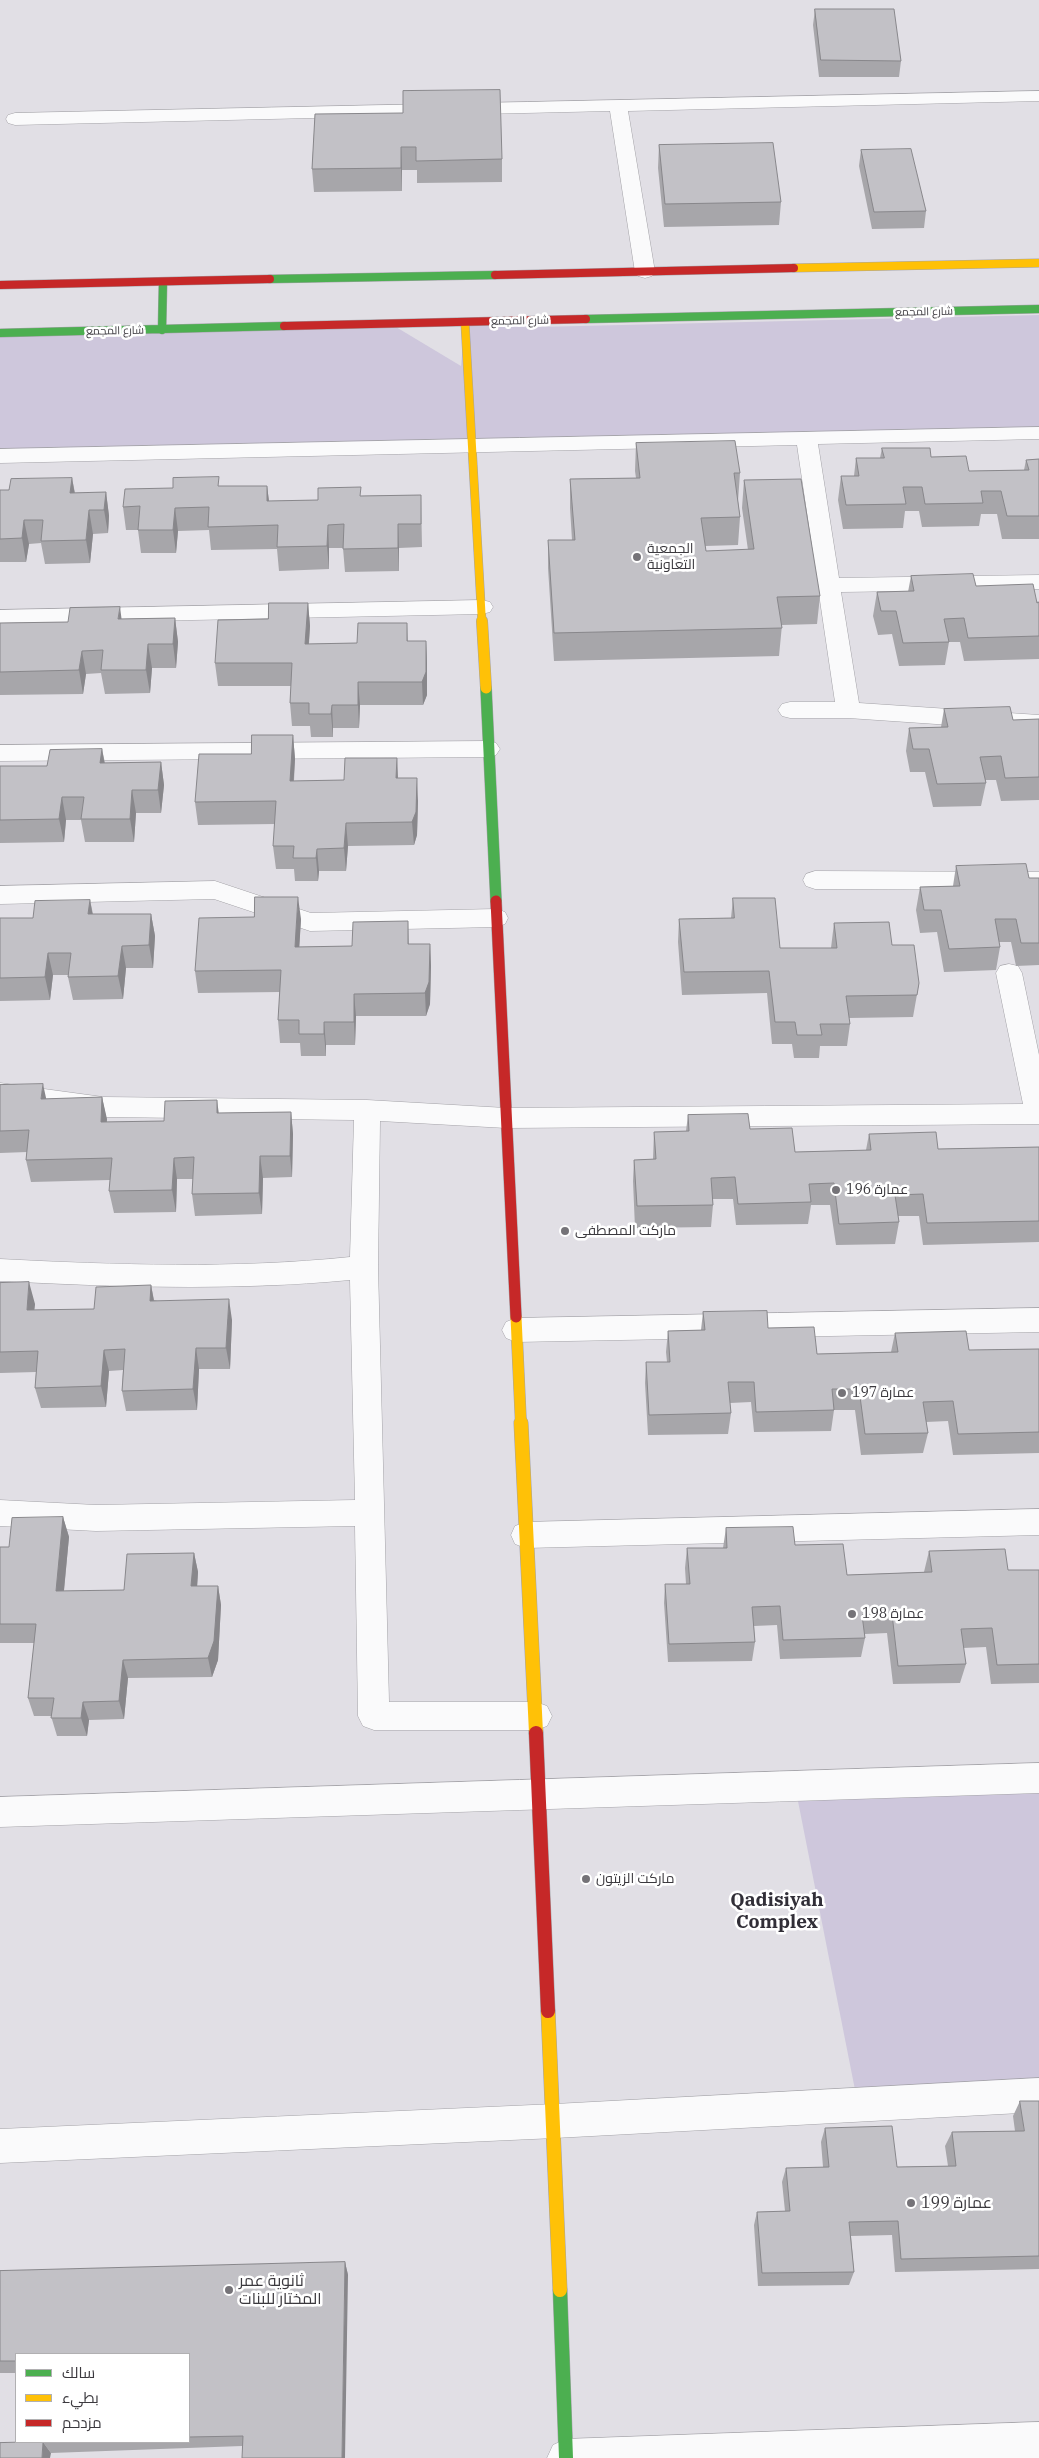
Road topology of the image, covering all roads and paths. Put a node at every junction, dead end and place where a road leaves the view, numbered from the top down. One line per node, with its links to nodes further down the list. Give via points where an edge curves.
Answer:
1 (1039, 96): 2 (street)
2 (618, 105): 3 (street); 5 (street)
3 (15, 119)
4 (1039, 263): 5 (street)
5 (645, 272): 6 (street)
6 (163, 282): 7 (street); 10 (street)
7 (0, 285)
8 (1039, 309): 9 (street, شارع المجمع)
9 (465, 323): 10 (street, شارع المجمع); 14 (street)
10 (162, 330): 11 (street, شارع المجمع)
11 (0, 333)
12 (1039, 433): 13 (street)
13 (806, 438): 14 (street); 17 (street)
14 (473, 445): 15 (street); 18 (street)
15 (0, 456)
16 (1039, 582): 17 (street)
17 (829, 585): 21 (street)
18 (482, 607): 19 (street); 23 (street)
19 (0, 617)
20 (790, 710): 21 (street)
21 (848, 710): 22 (street)
22 (1039, 723)
23 (488, 749): 24 (street); 28 (street)
24 (0, 754)
25 (815, 880): 26 (street)
26 (1039, 881)
27 (0, 895): 28 (street, via 215,890 310,922)
28 (496, 918): 33 (street)
29 (1009, 973): 32 (street)
30 (0, 1093): 31 (street, via 103,1107)
31 (366, 1110): 33 (street); 34 (street)
32 (1039, 1114): 33 (street)
33 (506, 1118): 37 (street)
34 (364, 1267): 35 (street, via 284,1275 100,1275); 39 (street)
35 (0, 1270)
36 (1039, 1320): 37 (street)
37 (516, 1330): 41 (street)
38 (0, 1513): 39 (street, via 96,1518)
39 (370, 1513): 42 (street, via 374,1716)
40 (1039, 1522): 41 (street)
41 (526, 1535): 42 (street)
42 (536, 1716): 44 (street)
43 (1039, 1778): 44 (street)
44 (539, 1794): 45 (street); 47 (street)
45 (0, 1812)
46 (1039, 2095): 47 (street)
47 (555, 2121): 48 (street); 50 (street)
48 (0, 2146)
49 (1039, 2441): 50 (street)
50 (566, 2458)

